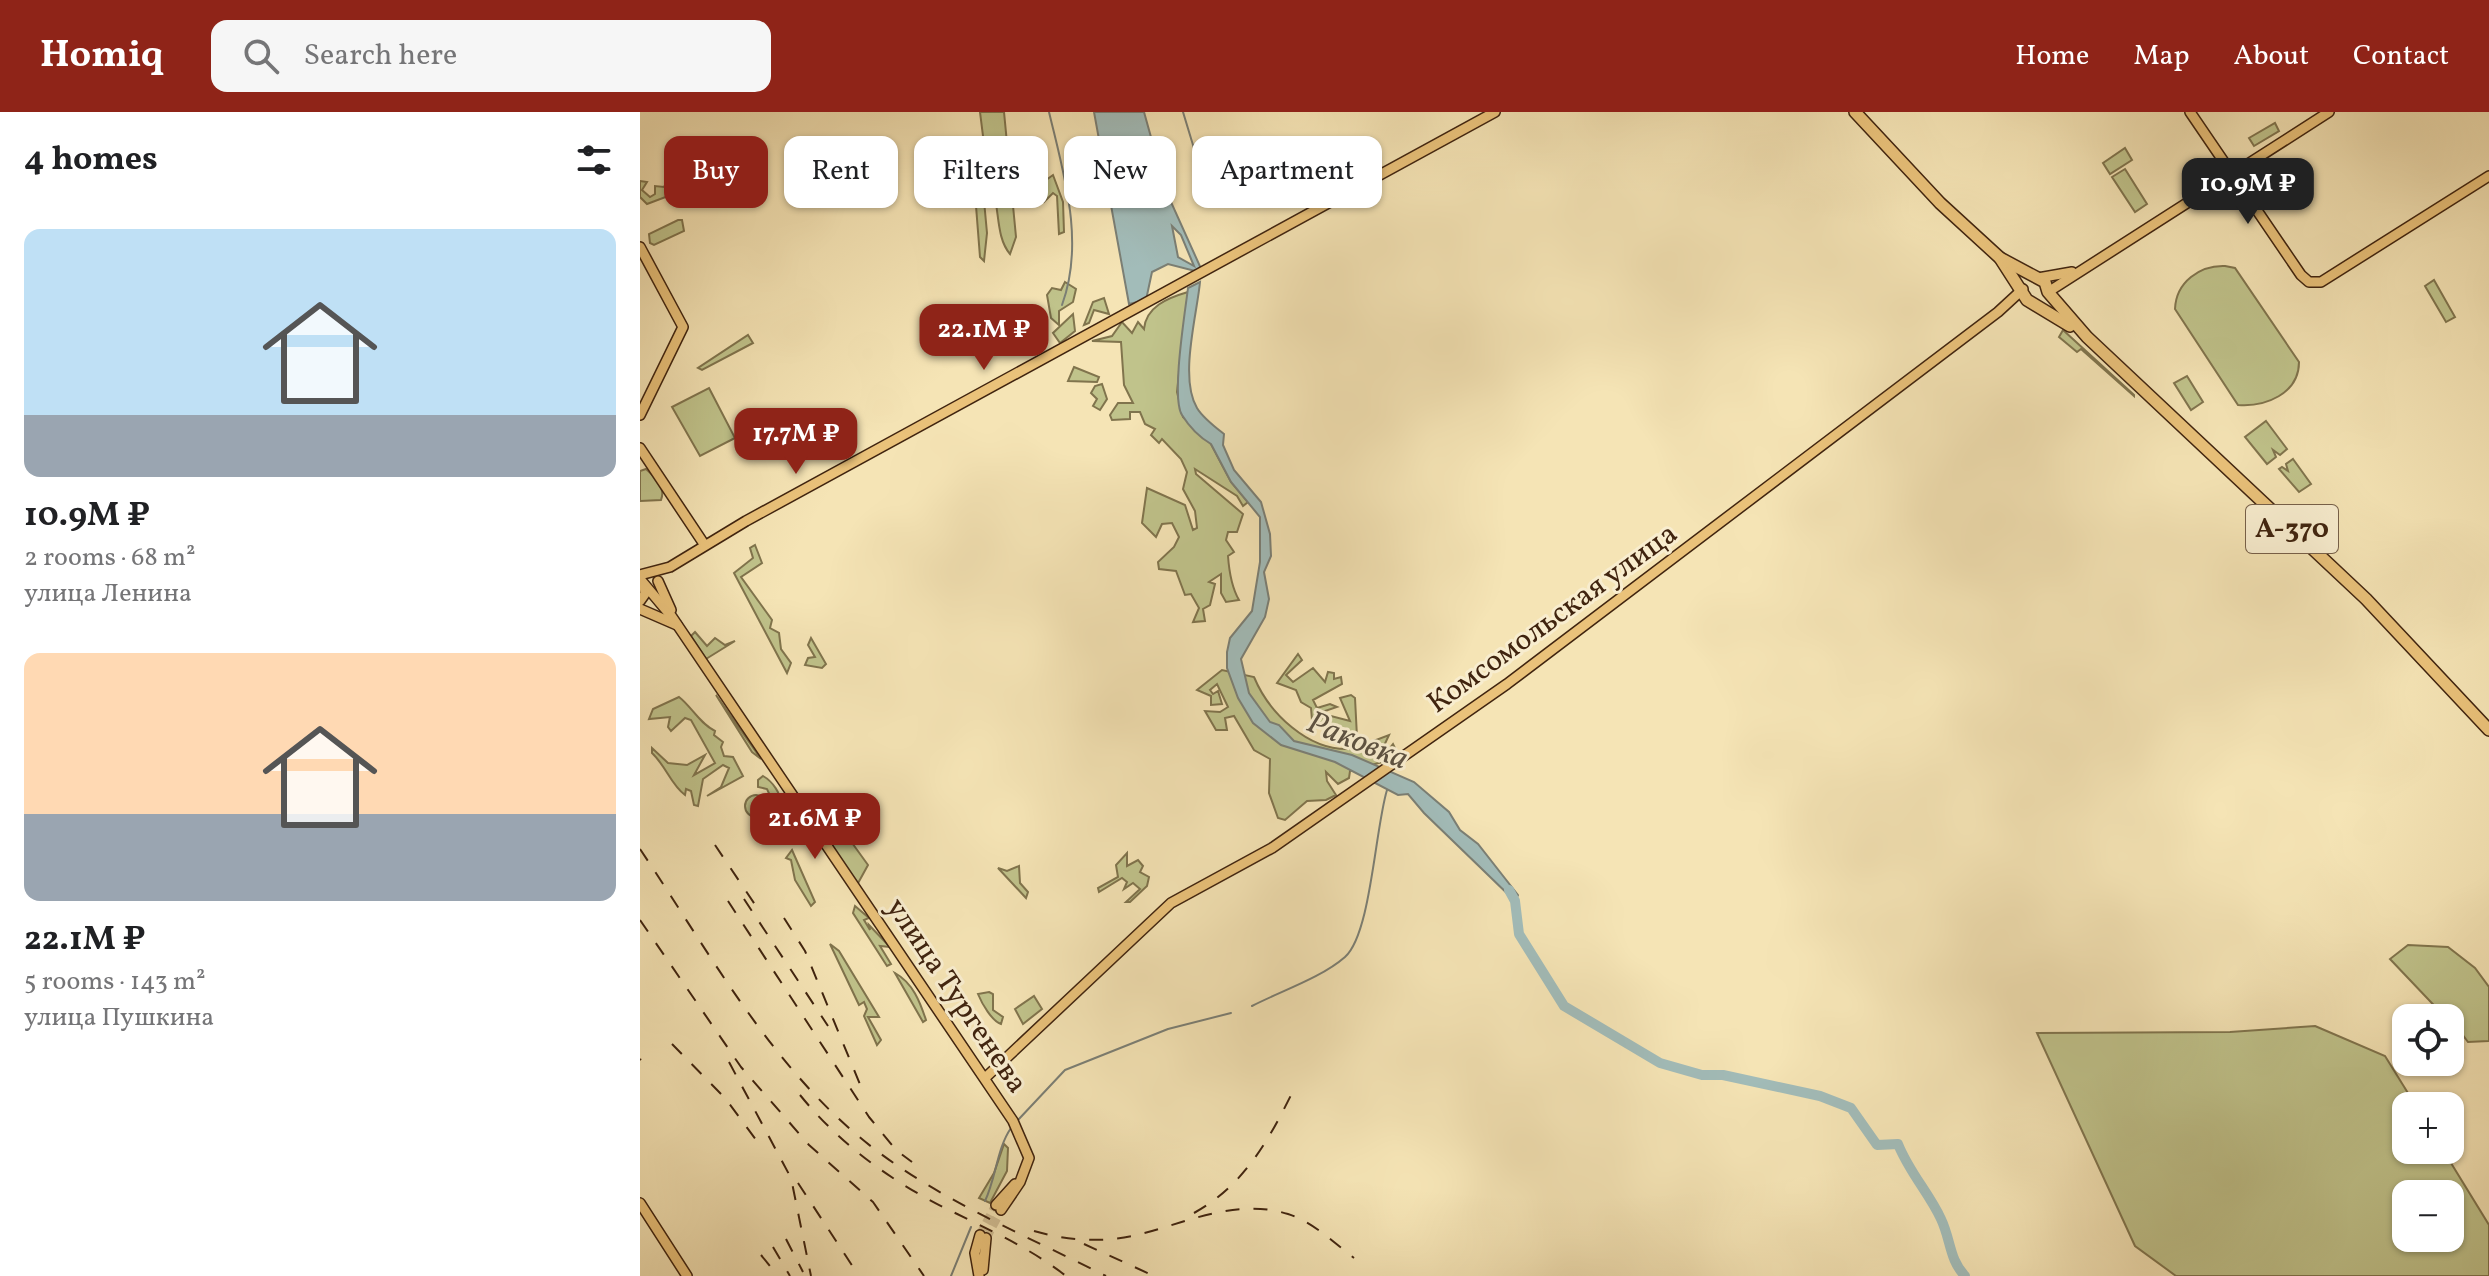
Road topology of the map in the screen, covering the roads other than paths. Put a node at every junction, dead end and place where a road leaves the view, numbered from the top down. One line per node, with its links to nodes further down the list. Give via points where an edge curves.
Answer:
1 (1495, 112): 18 (main road)
2 (1855, 112): 8 (highway, А-370)
3 (2190, 112): 5 (main road)
4 (2329, 112): 5 (main road)
5 (2233, 172): 6 (main road, via 2309,282 2321,282); 9 (main road)
6 (2489, 176)
7 (640, 247): 16 (main road, via 683,327)
8 (2000, 258): 10 (highway, А-370); 11 (highway, А-370)
9 (2075, 272): 10 (main road); 12 (main road)
10 (2038, 278): 11 (highway); 12 (highway, А-370)
11 (2023, 289): 13 (highway, А-370, via 2027,300); 14 (main road, Комсомольская улица)
12 (2048, 292): 13 (highway); 15 (highway, А-370)
13 (2037, 303): 14 (main road, Комсомольская улица); 15 (highway, А-370)
14 (1998, 312): 26 (main road, Комсомольская улица, via 1492,695 1272,848 1171,903)
15 (2087, 337): 25 (highway, А-370, via 2366,599)
16 (640, 415)
17 (640, 448): 18 (main road)
18 (704, 544): 19 (main road)
19 (670, 567): 20 (main road); 21 (main road)
20 (641, 580): 22 (main road); 24 (main road, улица Тургенева)
21 (658, 581): 22 (main road); 24 (main road, улица Тургенева)
22 (642, 599)
23 (640, 609): 24 (main road)
24 (677, 625): 26 (main road, улица Тургенева)
25 (2489, 730)
26 (985, 1078): 28 (main road, улица Тургенева, via 1027,1146 1029,1158 1020,1182)
27 (640, 1203): 30 (main road)
28 (998, 1208)
29 (983, 1236): 31 (main road)
30 (687, 1276)
31 (982, 1276)

